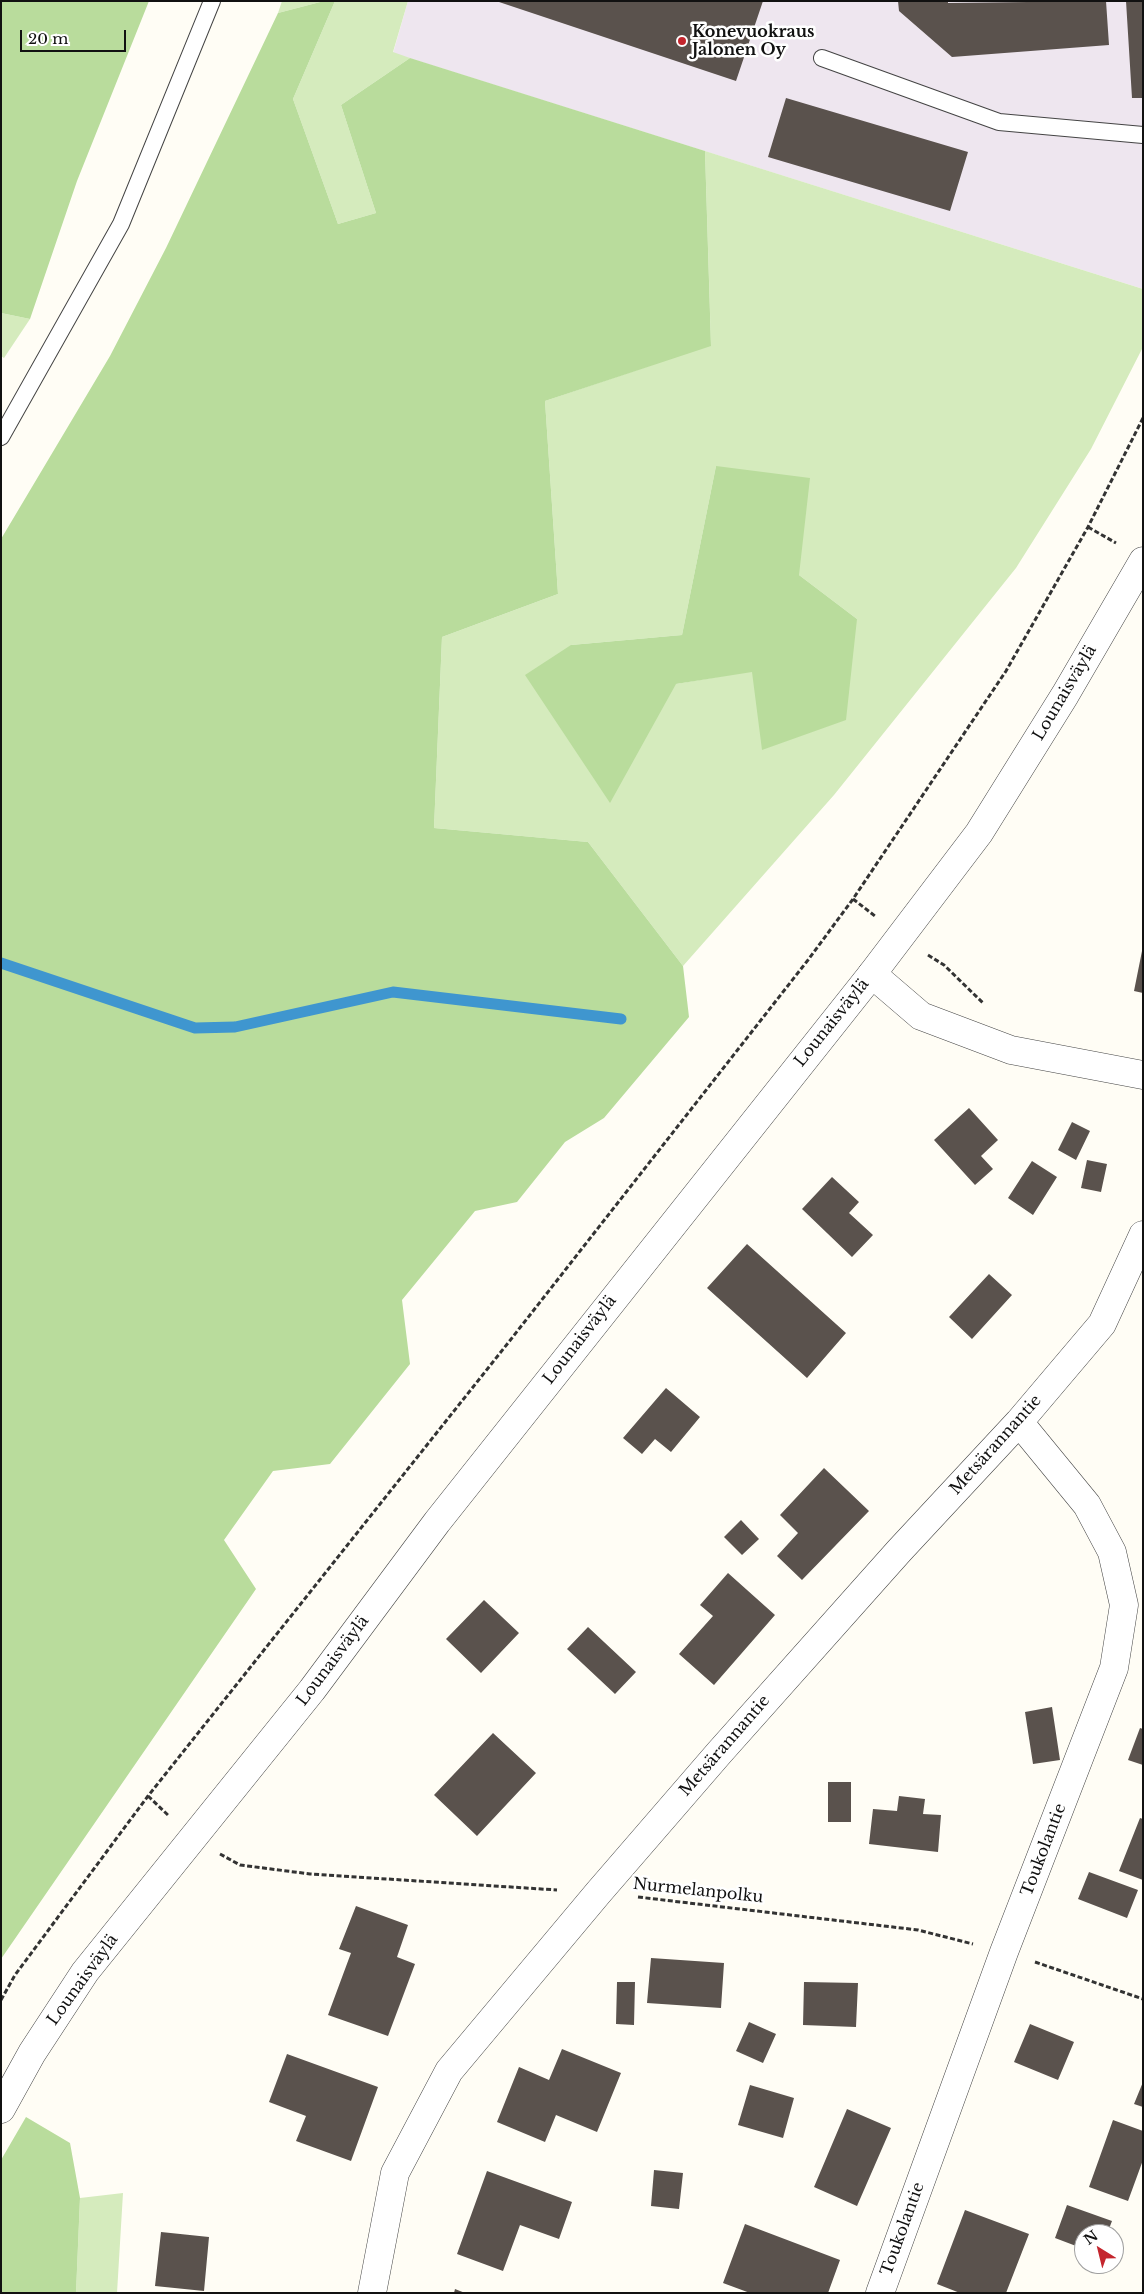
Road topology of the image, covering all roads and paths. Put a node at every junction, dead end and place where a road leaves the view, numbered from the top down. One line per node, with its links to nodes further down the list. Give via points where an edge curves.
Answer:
1 (212, 1): 5 (lane, via 121,224)
2 (822, 58): 3 (lane, via 999,122)
3 (1143, 135)
4 (1143, 418): 7 (path, via 1088,527 1006,671)
5 (1, 438)
6 (1143, 561): 8 (street, Lounaisväylä, via 979,833)
7 (853, 900): 8 (path); 18 (path, via 514,1336 148,1796 15,1975)
8 (900, 936): 9 (street, Lounaisväylä); 10 (path, via 944,966 981,1002)
9 (872, 974): 11 (street, via 921,1016 1011,1050); 19 (street, Lounaisväylä, via 449,1507 312,1690 85,1972 32,2053)
10 (990, 1006)
11 (1143, 1075)
12 (1143, 1235): 13 (street, Metsärannantie, via 1102,1324)
13 (1019, 1422): 15 (street, Metsärannantie, via 893,1558); 16 (street, Toukolantie, via 1087,1505 1112,1552 1124,1605 1114,1668)
14 (240, 1865): 15 (path, Nurmelanpolku, via 310,1874)
15 (598, 1893): 16 (path, Nurmelanpolku, via 918,1930); 20 (street, Metsärannantie, via 449,2071 395,2173)
16 (1004, 1952): 17 (path, Nurmelanpolku); 21 (street, Toukolantie)
17 (1143, 1999)
18 (1, 2000)
19 (1, 2109)
20 (372, 2293)
21 (880, 2293)

